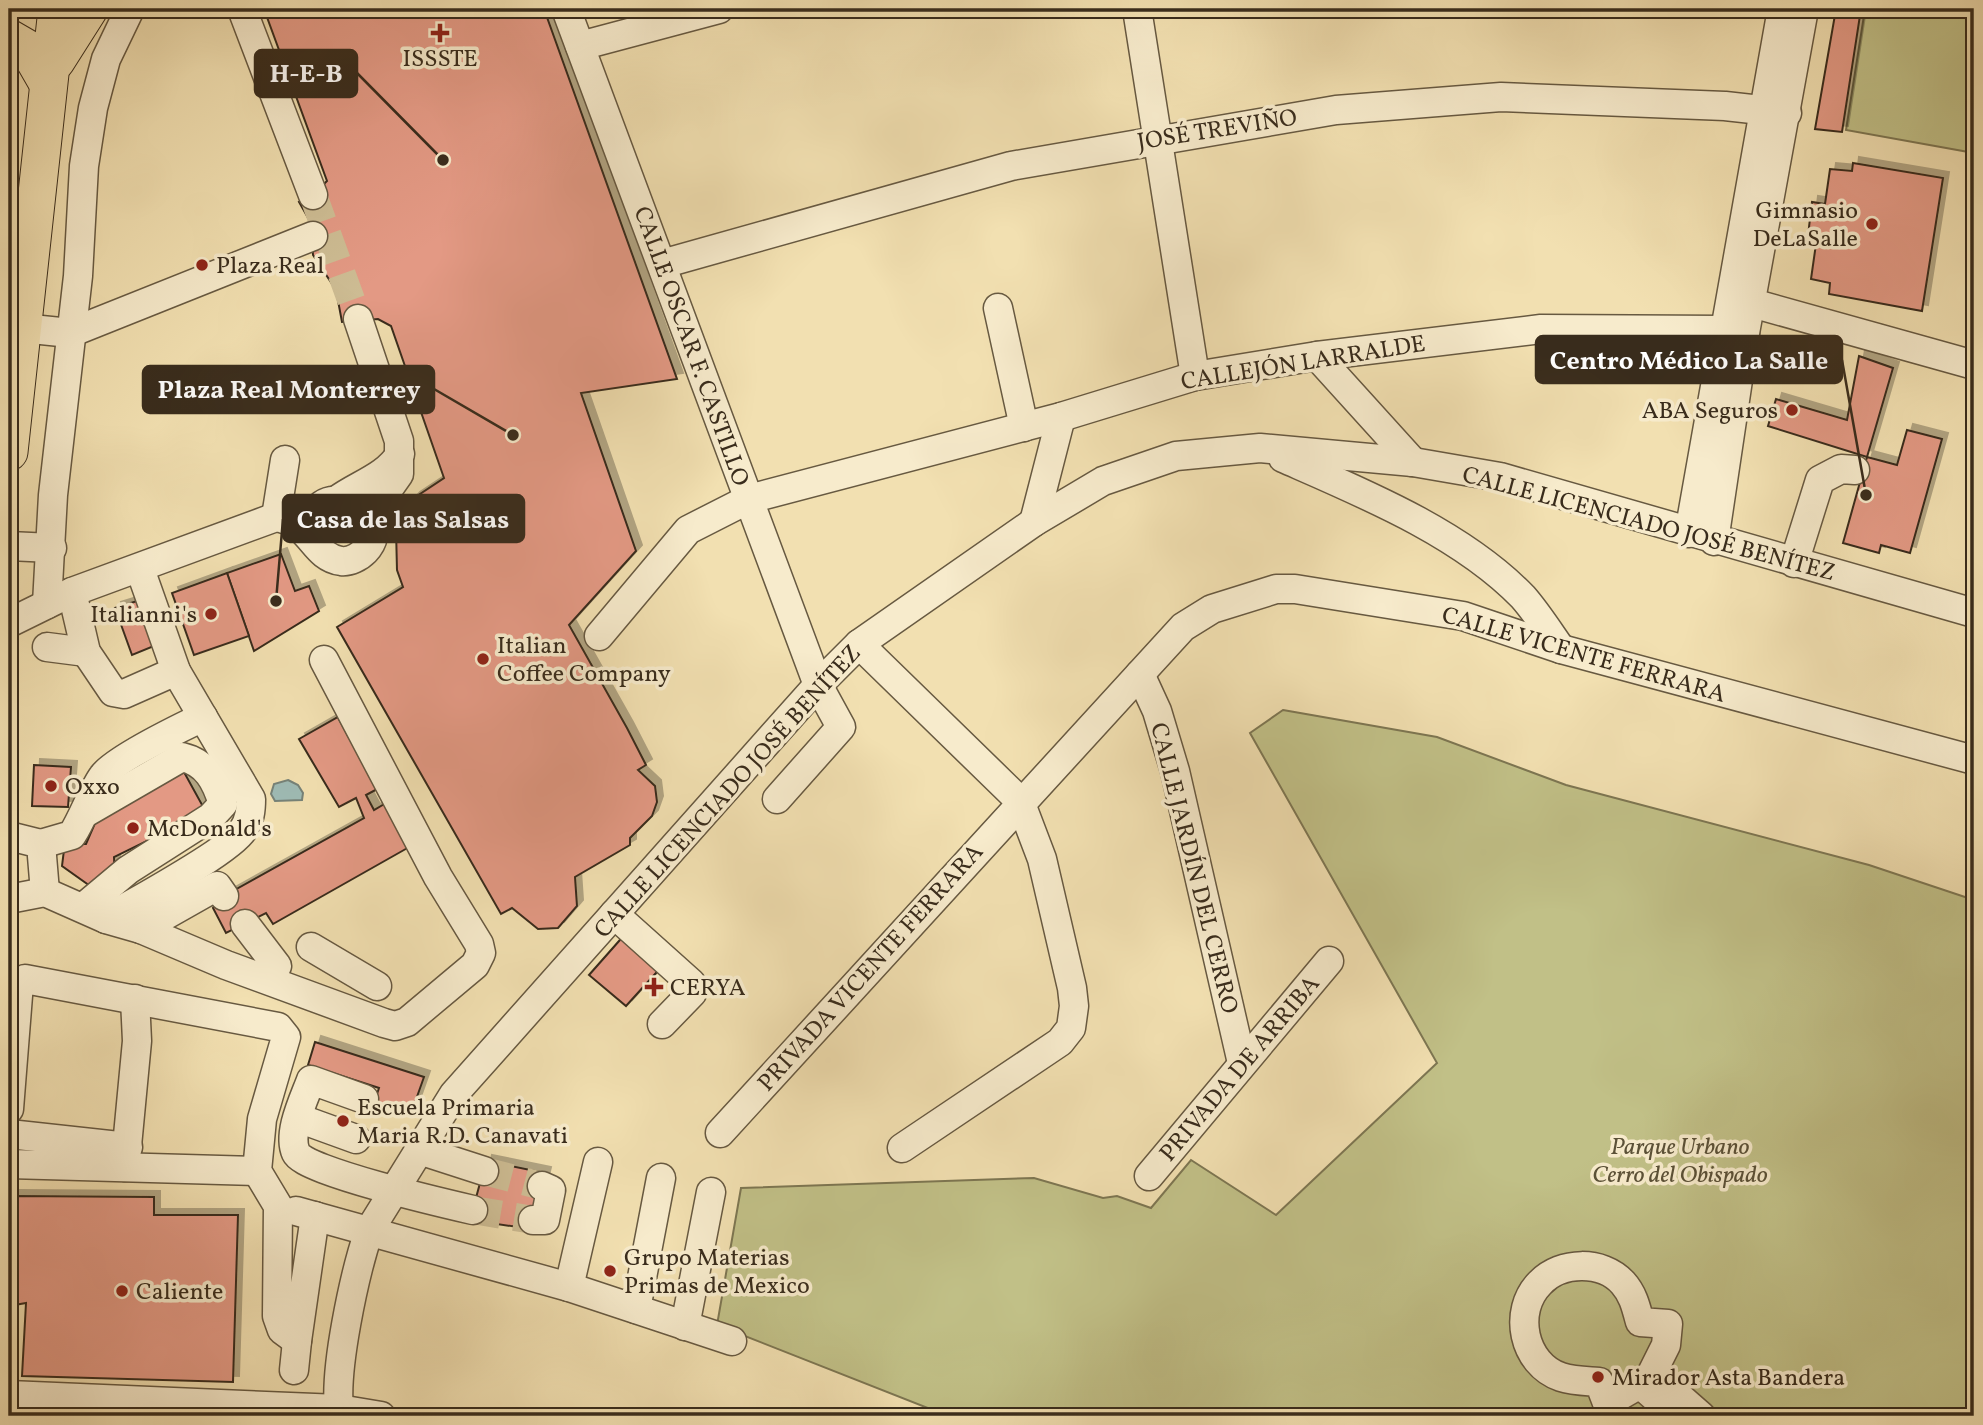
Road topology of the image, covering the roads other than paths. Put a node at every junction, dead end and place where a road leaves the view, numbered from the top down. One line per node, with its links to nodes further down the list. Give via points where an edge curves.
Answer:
1 (57, 9): 12 (main road)
2 (89, 9): 12 (main road)
3 (130, 9): 22 (street, via 106,59 93,108 84,166)
4 (242, 9): 15 (street)
5 (566, 9): 11 (street, CALLE OSCAR F. CASTILLO)
6 (719, 9): 11 (street)
7 (1137, 9): 14 (street)
8 (1782, 9): 13 (street)
9 (1804, 9): 13 (street)
10 (9, 38): 12 (main road, via 28,49)
11 (580, 46): 17 (street, CALLE OSCAR F. CASTILLO)
12 (48, 78): 21 (main road)
13 (1775, 111): 14 (street, JOSÉ TREVIÑO, via 1501,97 1336,110); 18 (street)
14 (1155, 139): 17 (street, JOSÉ TREVIÑO, via 1011,166); 26 (street)
15 (313, 195)
16 (313, 236): 22 (street)
17 (662, 264): 35 (street, CALLE OSCAR F. CASTILLO)
18 (1740, 299): 23 (street); 25 (street)
19 (998, 308): 28 (street)
20 (358, 319): 31 (street, via 400,441)
21 (23, 321): 22 (street); 30 (main road)
22 (75, 328): 43 (street, via 53,495)
23 (1735, 332): 24 (street, CALLEJÓN LARRALDE, via 1541,329); 40 (street)
24 (1317, 356): 26 (street, CALLEJÓN LARRALDE); 33 (street)
25 (1974, 365)
26 (1195, 376): 27 (street, CALLEJÓN LARRALDE)
27 (1061, 417): 28 (street, CALLEJÓN LARRALDE); 39 (street)
28 (1024, 427): 35 (street, CALLEJÓN LARRALDE)
29 (1260, 447): 33 (street, CALLE LICENCIADO JOSÉ BENÍTEZ); 39 (street, CALLE LICENCIADO JOSÉ BENÍTEZ, via 1177,456 1103,481); 52 (street, via 1376,499 1476,557 1523,598)
30 (9, 452)
31 (400, 454): 36 (street, via 391,468); 38 (street, via 400,474)
32 (285, 460): 37 (street)
33 (1413, 462): 40 (street, CALLE LICENCIADO JOSÉ BENÍTEZ, via 1500,477)
34 (1855, 470): 44 (street, via 1841,469 1820,480)
35 (749, 499): 49 (street, CALLEJÓN LARRALDE, via 688,530); 57 (street, CALLE OSCAR F. CASTILLO)
36 (337, 500): 38 (street, via 348,501); 41 (street, via 313,516)
37 (276, 517): 41 (street, via 298,524); 45 (street)
38 (368, 518): 41 (street, via 372,537 358,558 343,562 328,558)
39 (1034, 522): 50 (street, CALLE LICENCIADO JOSÉ BENÍTEZ)
40 (1702, 537): 44 (street, CALLE LICENCIADO JOSÉ BENÍTEZ)
41 (313, 539)
42 (9, 545): 43 (street)
43 (52, 548): 46 (street)
44 (1794, 563): 47 (street, CALLE LICENCIADO JOSÉ BENÍTEZ)
45 (140, 569): 46 (street); 55 (street)
46 (60, 598): 48 (street); 53 (street)
47 (1974, 613)
48 (9, 623)
49 (599, 636)
50 (859, 644): 57 (street, CALLE LICENCIADO JOSÉ BENÍTEZ); 61 (street)
51 (47, 648): 53 (street)
52 (1561, 649): 56 (street, CALLE VICENTE FERRARA, via 1463,616 1276,589 1212,609 1183,627); 59 (street, CALLE VICENTE FERRARA)
53 (86, 652): 55 (street, via 113,692 124,694)
54 (324, 660): 71 (street, via 438,877 480,944 480,959 407,1022 395,1026)
55 (176, 671): 58 (street)
56 (1140, 674): 61 (street, CALLE VICENTE FERRARA); 78 (street, CALLE JARDÍN DEL CERRO, via 1175,771)
57 (818, 685): 60 (street, CALLE OSCAR F. CASTILLO, via 842,727); 69 (street, CALLE LICENCIADO JOSÉ BENÍTEZ)
58 (203, 717): 62 (street, via 164,735 103,775); 68 (street, via 251,799 243,832 219,850)
59 (1974, 760)
60 (777, 799)
61 (1020, 802): 82 (street, PRIVADA VICENTE FERRARA); 85 (street, via 1042,859 1066,956 1074,1006 1071,1028 1060,1042)
62 (87, 813): 64 (street, via 72,835); 68 (street, via 182,757 208,770 223,804 211,817 128,870)
63 (9, 836): 64 (street)
64 (41, 844): 65 (street)
65 (45, 892): 67 (street); 68 (street)
66 (224, 896): 71 (street, via 217,886)
67 (9, 899)
68 (96, 913): 71 (street)
69 (614, 914): 77 (street, via 691,982 692,993); 86 (street, CALLE LICENCIADO JOSÉ BENÍTEZ, via 454,1094)
70 (245, 924): 74 (street)
71 (141, 929)
72 (311, 947): 75 (street)
73 (1329, 961): 78 (street, PRIVADA DE ARRIBA)
74 (277, 966)
75 (377, 986)
76 (135, 999): 80 (street, via 32,979 19,984); 87 (street); 90 (street, via 278,1027 286,1037 262,1119)
77 (662, 1024)
78 (1242, 1063): 92 (street, PRIVADA DE ARRIBA)
79 (364, 1100): 81 (street, via 311,1080)
80 (9, 1109)
81 (298, 1118): 84 (street); 95 (street, via 293,1143 304,1162)
82 (720, 1133)
83 (9, 1134): 87 (street)
84 (356, 1139)
85 (902, 1149)
86 (419, 1150): 91 (street); 95 (street, CALLE LICENCIADO JOSÉ BENÍTEZ)
87 (126, 1157): 89 (street); 90 (street)
88 (598, 1162): 102 (street)
89 (9, 1164)
90 (257, 1171): 97 (street)
91 (484, 1171)
92 (1149, 1175)
93 (661, 1178): 103 (street)
94 (542, 1186): 100 (street, via 551,1190 545,1220)
95 (395, 1190): 98 (street); 101 (street, CALLE LICENCIADO JOSÉ BENÍTEZ)
96 (711, 1192): 104 (street)
97 (278, 1206): 99 (street); 105 (street, via 277,1316 282,1329)
98 (473, 1210)
99 (314, 1216): 101 (street); 105 (street)
100 (533, 1220)
101 (369, 1231): 102 (street); 111 (street, CALLE LICENCIADO JOSÉ BENÍTEZ, via 344,1343)
102 (569, 1287): 103 (street)
103 (636, 1309): 104 (street)
104 (685, 1326): 106 (street)
105 (298, 1341): 107 (street)
106 (732, 1342)
107 (294, 1370)
108 (9, 1395): 109 (street)
109 (123, 1408): 110 (street)
110 (248, 1411): 111 (street)
111 (340, 1413): 112 (street)
112 (381, 1416)
113 (1676, 1416): 114 (street, via 1640,1384 1607,1403 1599,1382 1560,1376 1541,1364 1528,1346 1523,1324 1527,1302 1540,1283 1558,1270 1581,1265 1603,1269 1622,1282 1635,1300 1640,1322 1668,1324 1666,1345 1651,1373)
114 (1701, 1416)

